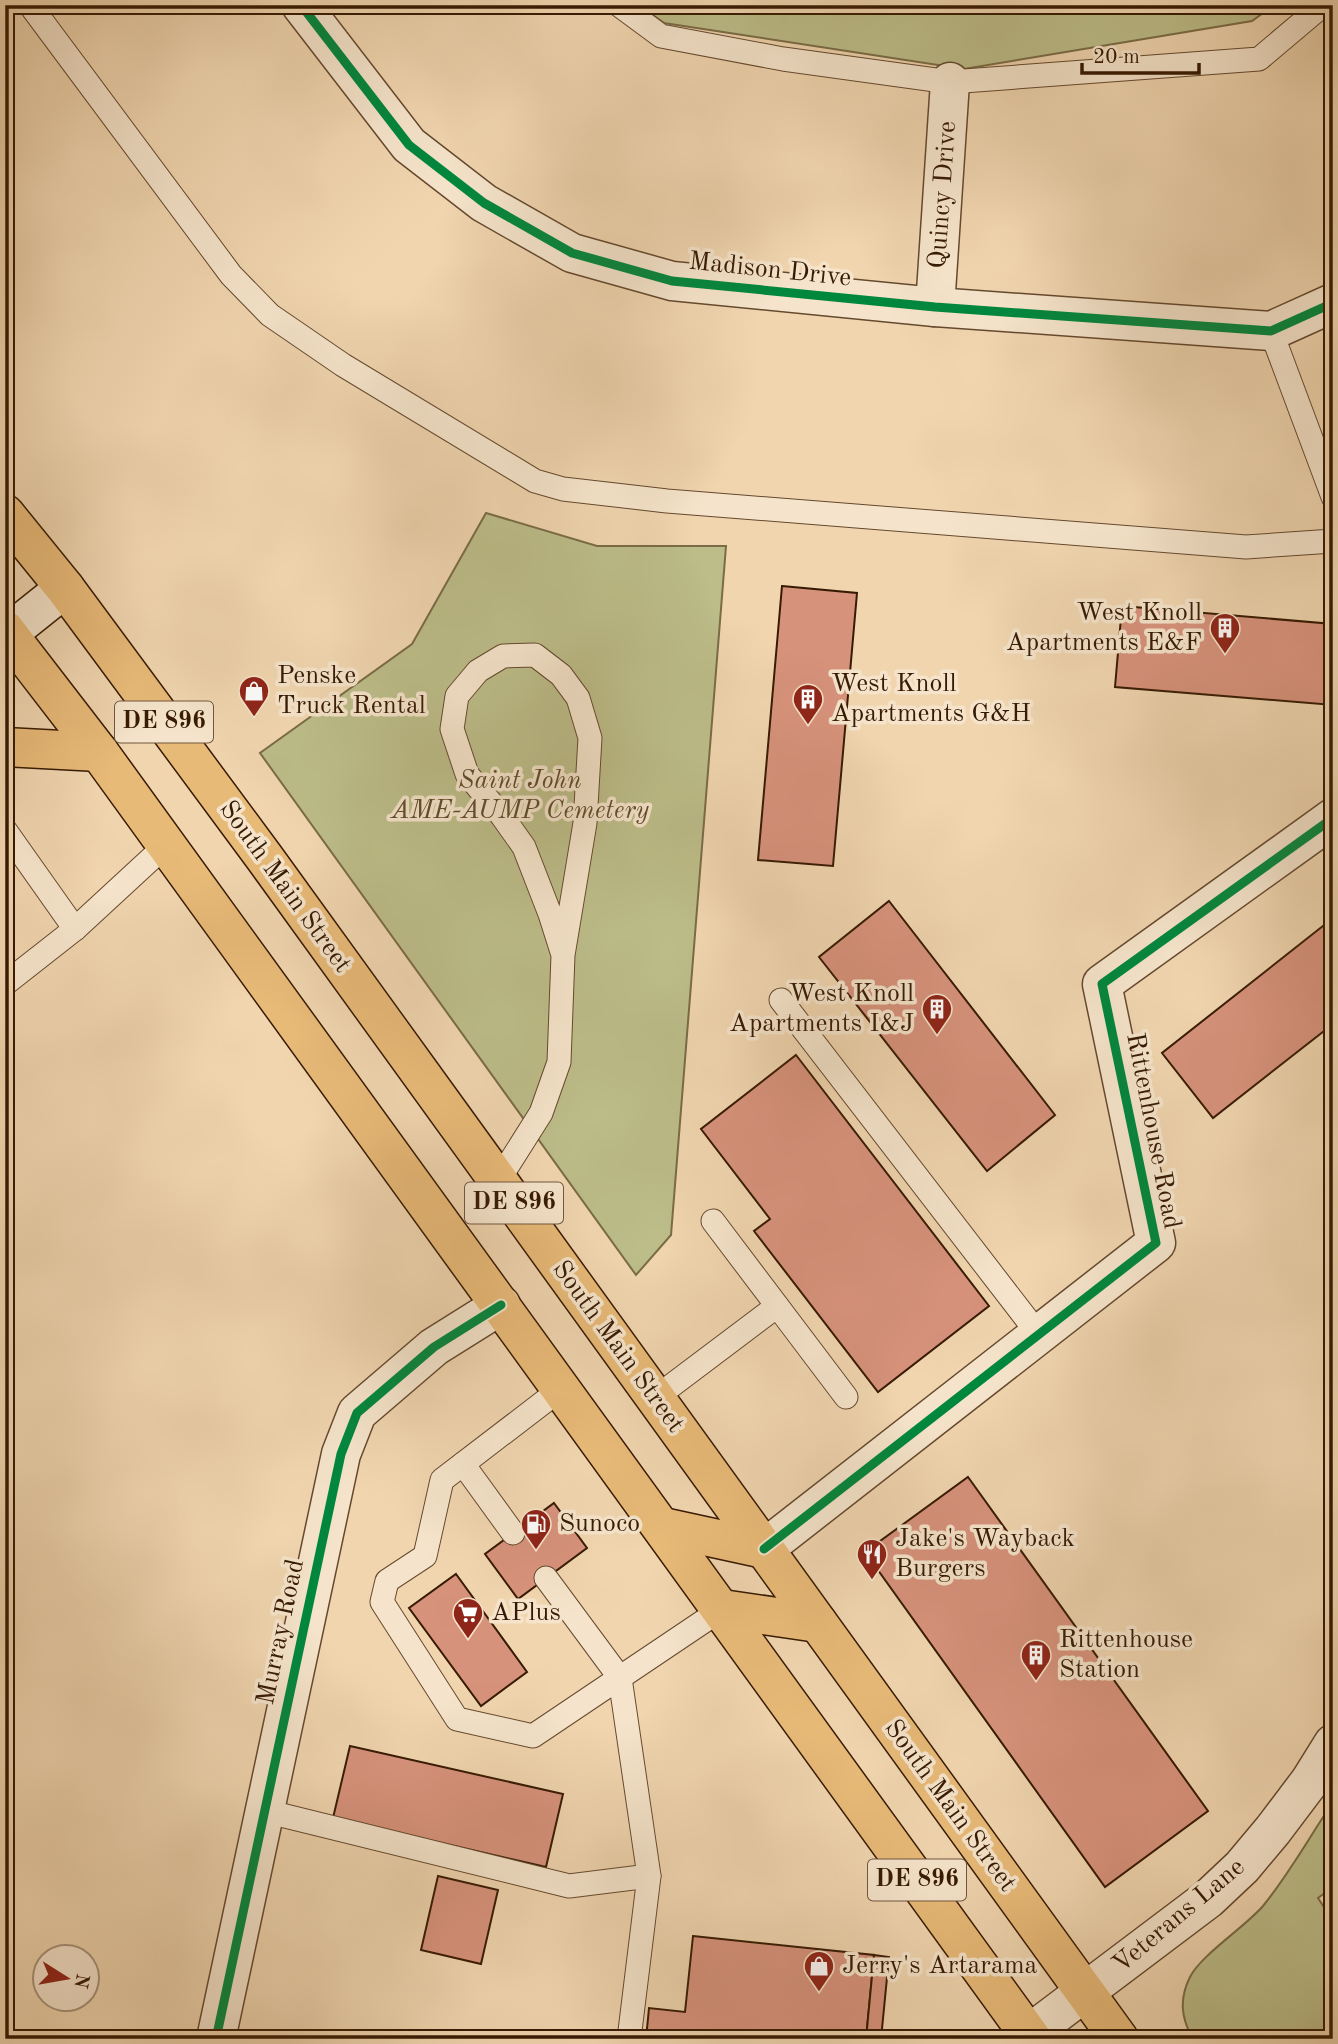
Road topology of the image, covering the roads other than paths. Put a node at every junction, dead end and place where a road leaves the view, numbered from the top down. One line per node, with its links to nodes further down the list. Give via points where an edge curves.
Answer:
1 (30, 5): 11 (lane, via 231,275 270,315 343,365 535,481 563,489 667,501 1246,547)
2 (301, 5): 7 (street, Madison Drive, via 409,145 484,203 572,253 672,281)
3 (619, 5): 5 (lane, via 661,36 783,59)
4 (1323, 5): 5 (lane, via 1259,59)
5 (950, 82): 7 (street, Quincy Drive)
6 (1333, 303): 8 (street, Madison Drive)
7 (935, 307): 8 (street, Madison Drive)
8 (1271, 331): 9 (lane)
9 (1333, 496)
10 (5, 514): 12 (main road, DE 896)
11 (1333, 541)
12 (65, 588): 13 (street); 23 (main road, South Main Street / DE 896)
13 (6, 634): 15 (main road, DE 896)
14 (5, 747): 15 (main road)
15 (99, 752): 18 (main road, DE 896)
16 (1333, 818): 27 (street, Rittenhouse Road, via 1102,984 1156,1243)
17 (5, 831): 19 (lane)
18 (166, 845): 19 (lane); 25 (main road, DE 896)
19 (75, 929): 21 (lane)
20 (563, 955): 20 (lane, via 585,823 590,738 578,698 561,675 535,655 503,656 478,671 457,696 452,729 467,774 524,847); 23 (lane, via 559,1062 541,1113)
21 (5, 984)
22 (781, 1000): 27 (lane)
23 (498, 1181): 30 (main road, South Main Street / DE 896)
24 (713, 1221): 26 (lane)
25 (501, 1305): 28 (main road, DE 896); 40 (street, Murray Road, via 434,1347 357,1413 341,1454)
26 (777, 1306): 29 (lane); 30 (lane)
27 (1039, 1335): 34 (street, Rittenhouse Road)
28 (562, 1388): 31 (lane); 32 (main road, DE 896)
29 (846, 1397)
30 (655, 1398): 34 (main road, South Main Street / DE 896)
31 (463, 1464): 33 (lane); 38 (lane, via 442,1480 425,1556 387,1581 382,1602 457,1719 533,1736)
32 (663, 1527): 34 (main road); 36 (main road, DE 896)
33 (513, 1532)
34 (764, 1549): 37 (main road, South Main Street / DE 896)
35 (546, 1578): 38 (lane)
36 (722, 1609): 37 (main road); 38 (lane); 43 (main road, DE 896)
37 (818, 1623): 42 (main road, South Main Street / DE 896)
38 (620, 1678): 41 (lane)
39 (1333, 1744): 42 (street, Veterans Lane, via 1310,1781 1242,1867 1208,1899)
40 (265, 1811): 41 (lane, via 569,1886); 44 (street, Murray Road)
41 (649, 1876): 45 (lane)
42 (1086, 1992): 43 (street, Veterans Lane); 46 (main road, South Main Street / DE 896)
43 (1030, 2036)
44 (216, 2039)
45 (629, 2039)
46 (1119, 2039)

